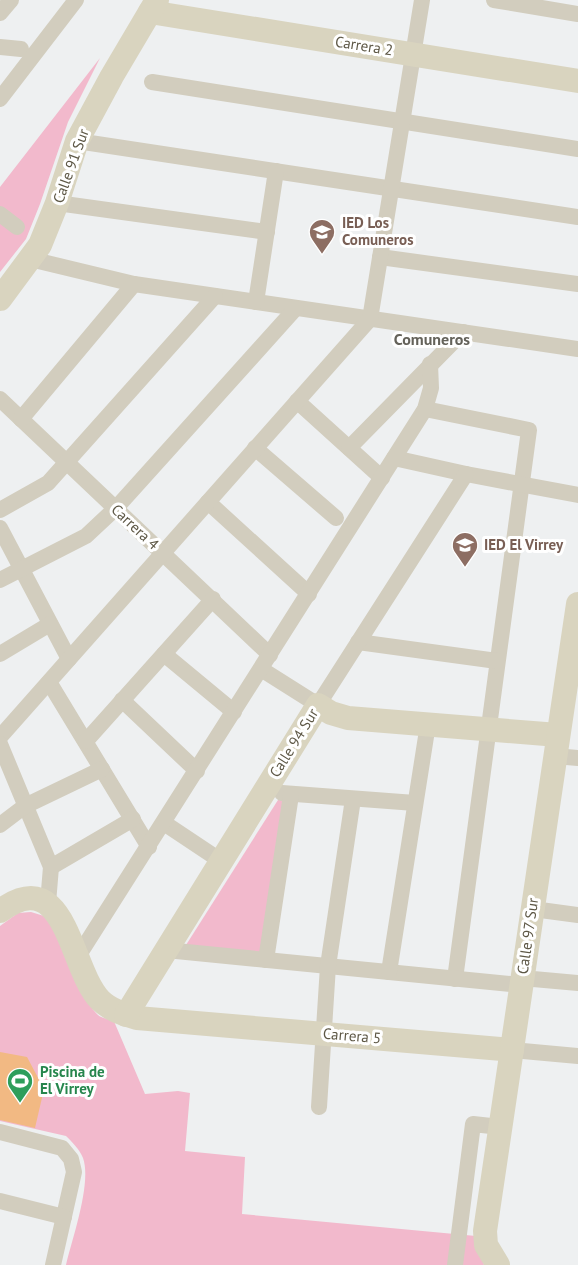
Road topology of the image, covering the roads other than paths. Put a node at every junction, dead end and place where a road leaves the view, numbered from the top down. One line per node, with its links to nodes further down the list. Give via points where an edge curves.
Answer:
1 (11, 0): 6 (street)
2 (76, 0): 13 (street)
3 (422, 0): 10 (street)
4 (494, 0): 7 (street)
5 (154, 6): 10 (street, Carrera 2); 15 (street, Calle 91 Sur)
6 (0, 13)
7 (578, 14)
8 (0, 47): 9 (street)
9 (21, 49)
10 (413, 54): 11 (street, Carrera 2); 14 (street)
11 (578, 81)
12 (152, 82): 14 (street)
13 (0, 99)
14 (402, 121): 16 (street); 18 (street)
15 (77, 141): 17 (street); 19 (street, Calle 91 Sur)
16 (578, 149)
17 (276, 171): 18 (street); 23 (street)
18 (391, 189): 21 (street); 24 (street)
19 (57, 203): 23 (street); 25 (street, Calle 91 Sur)
20 (0, 214): 22 (street)
21 (578, 217)
22 (17, 227)
23 (267, 232): 30 (street)
24 (380, 257): 27 (street); 32 (street)
25 (30, 259): 26 (street); 29 (street, Calle 91 Sur)
26 (134, 284): 28 (street); 39 (street)
27 (578, 284)
28 (215, 296): 30 (street); 43 (street)
29 (0, 299)
30 (256, 302): 31 (street)
31 (296, 308): 32 (street); 49 (street)
32 (370, 319): 33 (street); 37 (street)
33 (463, 332): 34 (street); 35 (street)
34 (578, 349)
35 (430, 364): 38 (street, via 431,388); 41 (street)
36 (0, 399): 39 (street, Carrera 4)
37 (297, 401): 40 (street); 41 (street)
38 (425, 410): 42 (street); 46 (street, via 529,430)
39 (21, 419): 43 (street, Carrera 4)
40 (255, 448): 48 (street); 51 (street)
41 (349, 448): 45 (street)
42 (394, 458): 44 (street); 45 (street)
43 (67, 462): 49 (street, Carrera 4); 50 (street, via 48,483)
44 (466, 474): 46 (street); 60 (street, Calle 94 Sur)
45 (382, 478): 56 (street)
46 (521, 484): 47 (street); 65 (street)
47 (578, 495)
48 (208, 502): 53 (street); 56 (street)
49 (116, 508): 53 (street, Carrera 4); 54 (street, via 86,537)
50 (0, 510)
51 (336, 518)
52 (0, 528): 54 (street)
53 (163, 553): 57 (street, Carrera 4); 64 (street)
54 (21, 568): 55 (street); 59 (street)
55 (0, 580)
56 (309, 594): 63 (street)
57 (213, 599): 62 (street); 63 (street, Carrera 4)
58 (578, 604): 68 (street, Calle 97 Sur)
59 (50, 624): 61 (street); 64 (street)
60 (358, 642): 65 (street); 70 (street, Calle 94 Sur)
61 (0, 654)
62 (164, 654): 69 (street); 71 (street)
63 (270, 655): 66 (street)
64 (69, 659): 67 (street)
65 (497, 661): 73 (street)
66 (261, 669): 70 (street); 71 (street)
67 (49, 682): 74 (street); 75 (street)
68 (572, 689): 77 (street, Calle 97 Sur)
69 (122, 700): 75 (street); 79 (street)
70 (318, 705): 72 (street, via 339,716); 80 (street, Calle 94 Sur)
71 (234, 712): 79 (street)
72 (428, 724): 73 (street); 83 (street)
73 (488, 729): 77 (street); 100 (street)
74 (0, 737)
75 (86, 741): 78 (street)
76 (0, 744): 84 (street)
77 (564, 750): 92 (street, Calle 97 Sur)
78 (102, 769): 84 (street); 85 (street)
79 (197, 771): 86 (street)
80 (266, 789): 81 (street); 89 (street, Calle 94 Sur)
81 (291, 795): 82 (street); 97 (street)
82 (353, 799): 83 (street); 98 (street)
83 (415, 803): 99 (street)
84 (26, 806): 87 (street); 90 (street)
85 (133, 819): 88 (street); 90 (street)
86 (164, 823): 88 (street); 89 (street)
87 (0, 825)
88 (149, 847): 96 (street)
89 (221, 861): 95 (street, Calle 94 Sur)
90 (51, 867): 91 (street)
91 (48, 903): 93 (street, via 32,898); 96 (street, Carrera 5, via 60,917)
92 (532, 909): 94 (street); 101 (street, Calle 97 Sur)
93 (0, 911)
94 (578, 915)
95 (166, 950): 97 (street); 103 (street, Calle 94 Sur)
96 (77, 958): 103 (street, Carrera 5, via 100,1000)
97 (266, 960): 98 (street)
98 (328, 966): 99 (street); 104 (street)
99 (389, 972): 100 (street)
100 (455, 979): 101 (street)
101 (522, 981): 102 (street); 105 (street, Calle 97 Sur)
102 (578, 983)
103 (126, 1015): 104 (street, Carrera 5, via 155,1021)
104 (324, 1034): 105 (street, Carrera 5); 107 (street)
105 (512, 1050): 106 (street, Carrera 5); 108 (street, Calle 97 Sur)
106 (578, 1056)
107 (319, 1107)
108 (500, 1127): 113 (street, via 473,1124); 114 (street, Calle 97 Sur, via 485,1239)
109 (0, 1132): 111 (street, via 62,1148 71,1159 74,1172)
110 (0, 1201): 111 (street)
111 (64, 1217): 112 (street)
112 (53, 1265)
113 (455, 1265)
114 (498, 1265)

